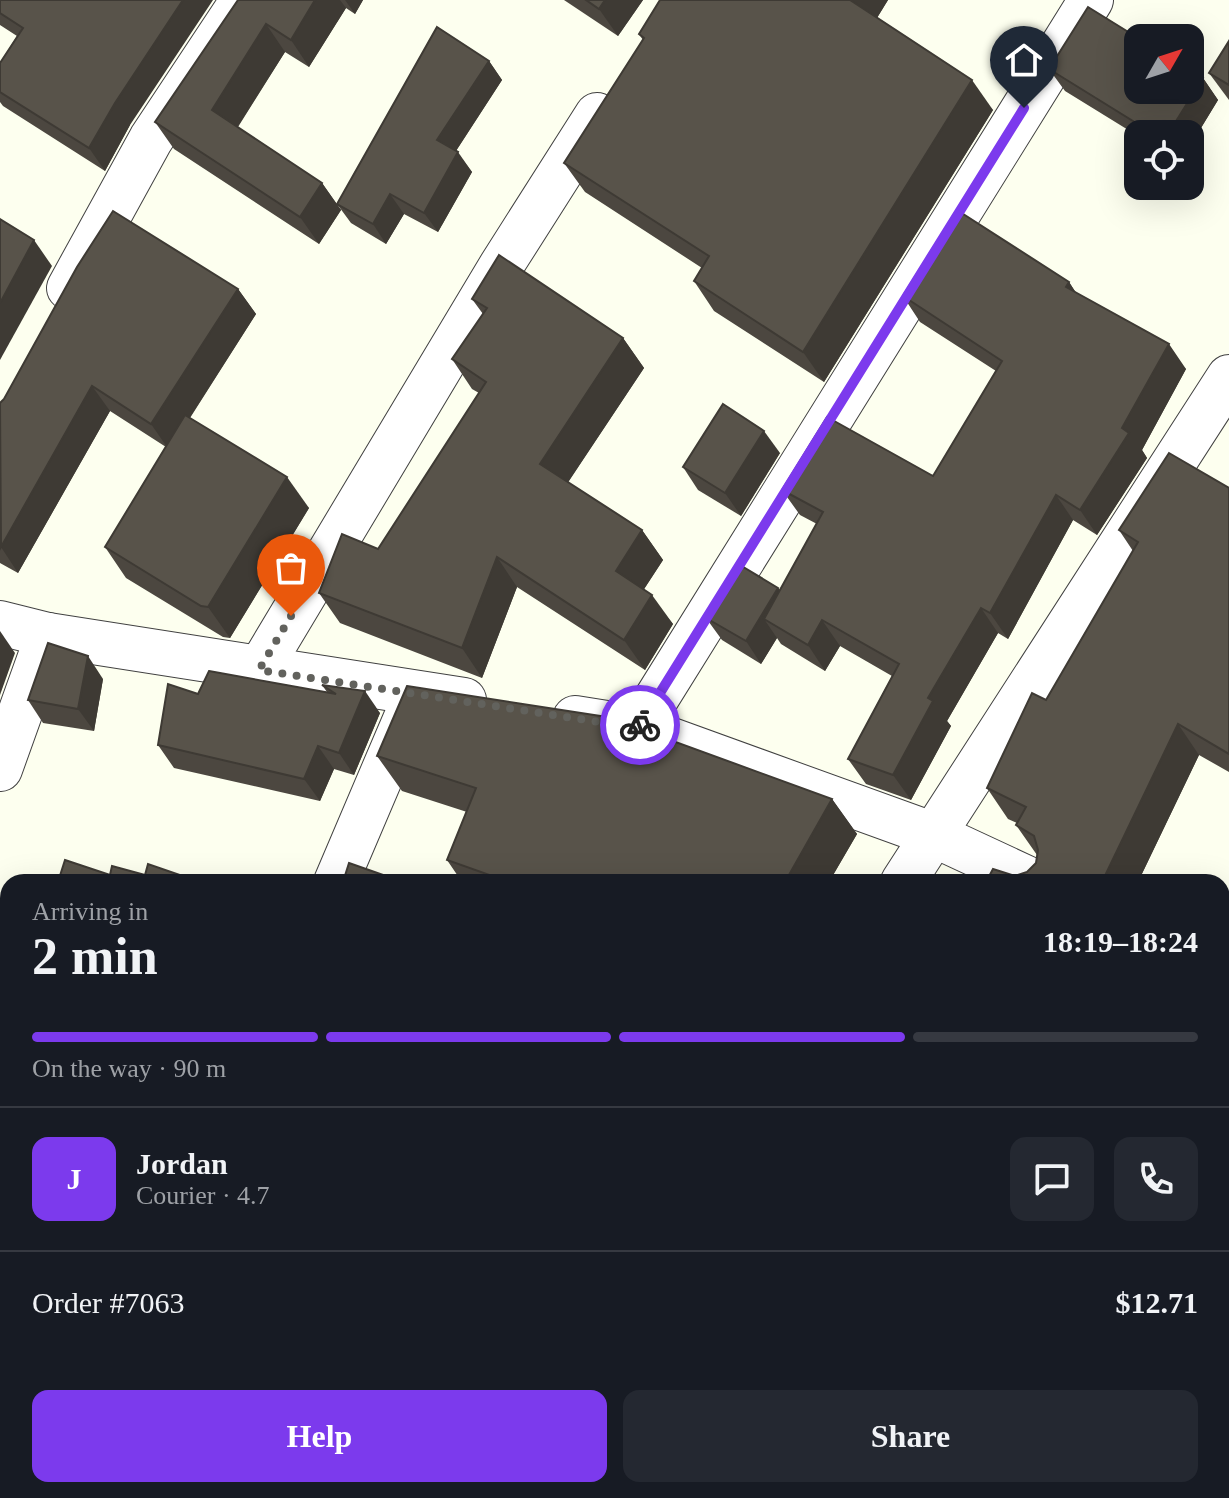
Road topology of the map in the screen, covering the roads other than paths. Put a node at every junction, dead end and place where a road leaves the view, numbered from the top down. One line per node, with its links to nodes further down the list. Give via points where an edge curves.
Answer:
1 (243, 0): 4 (street, via 151,139)
2 (1091, 0): 10 (street)
3 (620, 80): 8 (street, via 501,266)
4 (53, 316)
5 (1229, 377): 12 (street)
6 (0, 623): 7 (street)
7 (48, 635): 8 (street); 11 (street)
8 (259, 670): 9 (street)
9 (416, 693): 10 (street); 13 (street)
10 (638, 728): 12 (street)
11 (0, 769)
12 (934, 835): 14 (street); 15 (street)
13 (339, 874)
14 (908, 874)
15 (1018, 874)

